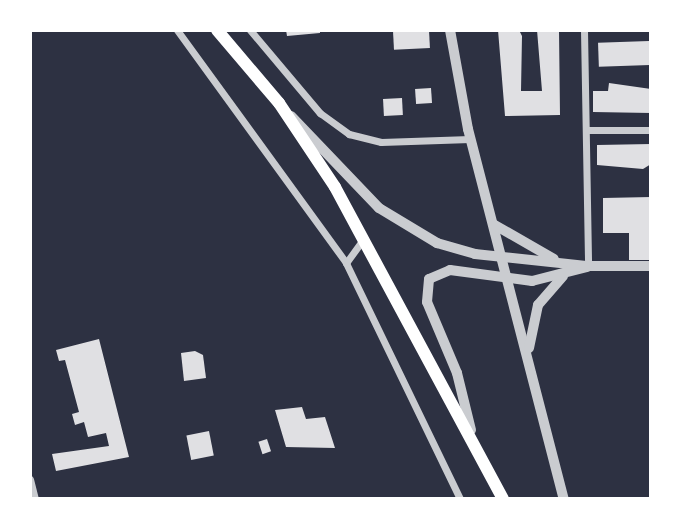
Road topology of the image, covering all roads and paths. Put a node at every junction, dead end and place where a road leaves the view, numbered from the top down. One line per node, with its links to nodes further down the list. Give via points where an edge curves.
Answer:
1 (177, 30): 14 (street)
2 (217, 30): 6 (main road)
3 (250, 30): 9 (street, via 320,113 349,134 382,142)
4 (450, 30): 9 (street)
5 (584, 30): 7 (street)
6 (286, 112): 11 (main road); 12 (street, via 386,214 445,246)
7 (587, 130): 8 (street); 15 (street)
8 (651, 130)
9 (470, 139): 10 (street)
10 (493, 224): 12 (street); 13 (street)
11 (364, 237): 14 (street); 20 (main road)
12 (502, 256): 13 (street); 18 (street)
13 (558, 261): 15 (street)
14 (346, 263): 23 (street)
15 (588, 266): 16 (street); 17 (street)
16 (651, 266)
17 (567, 273): 18 (street); 19 (street, via 538,305)
18 (508, 279): 19 (street); 20 (street, via 445,270 426,285)
19 (530, 362): 25 (street)
20 (471, 430): 24 (main road)
21 (30, 479): 22 (street)
22 (35, 499)
23 (460, 499)
24 (503, 499)
25 (564, 499)

